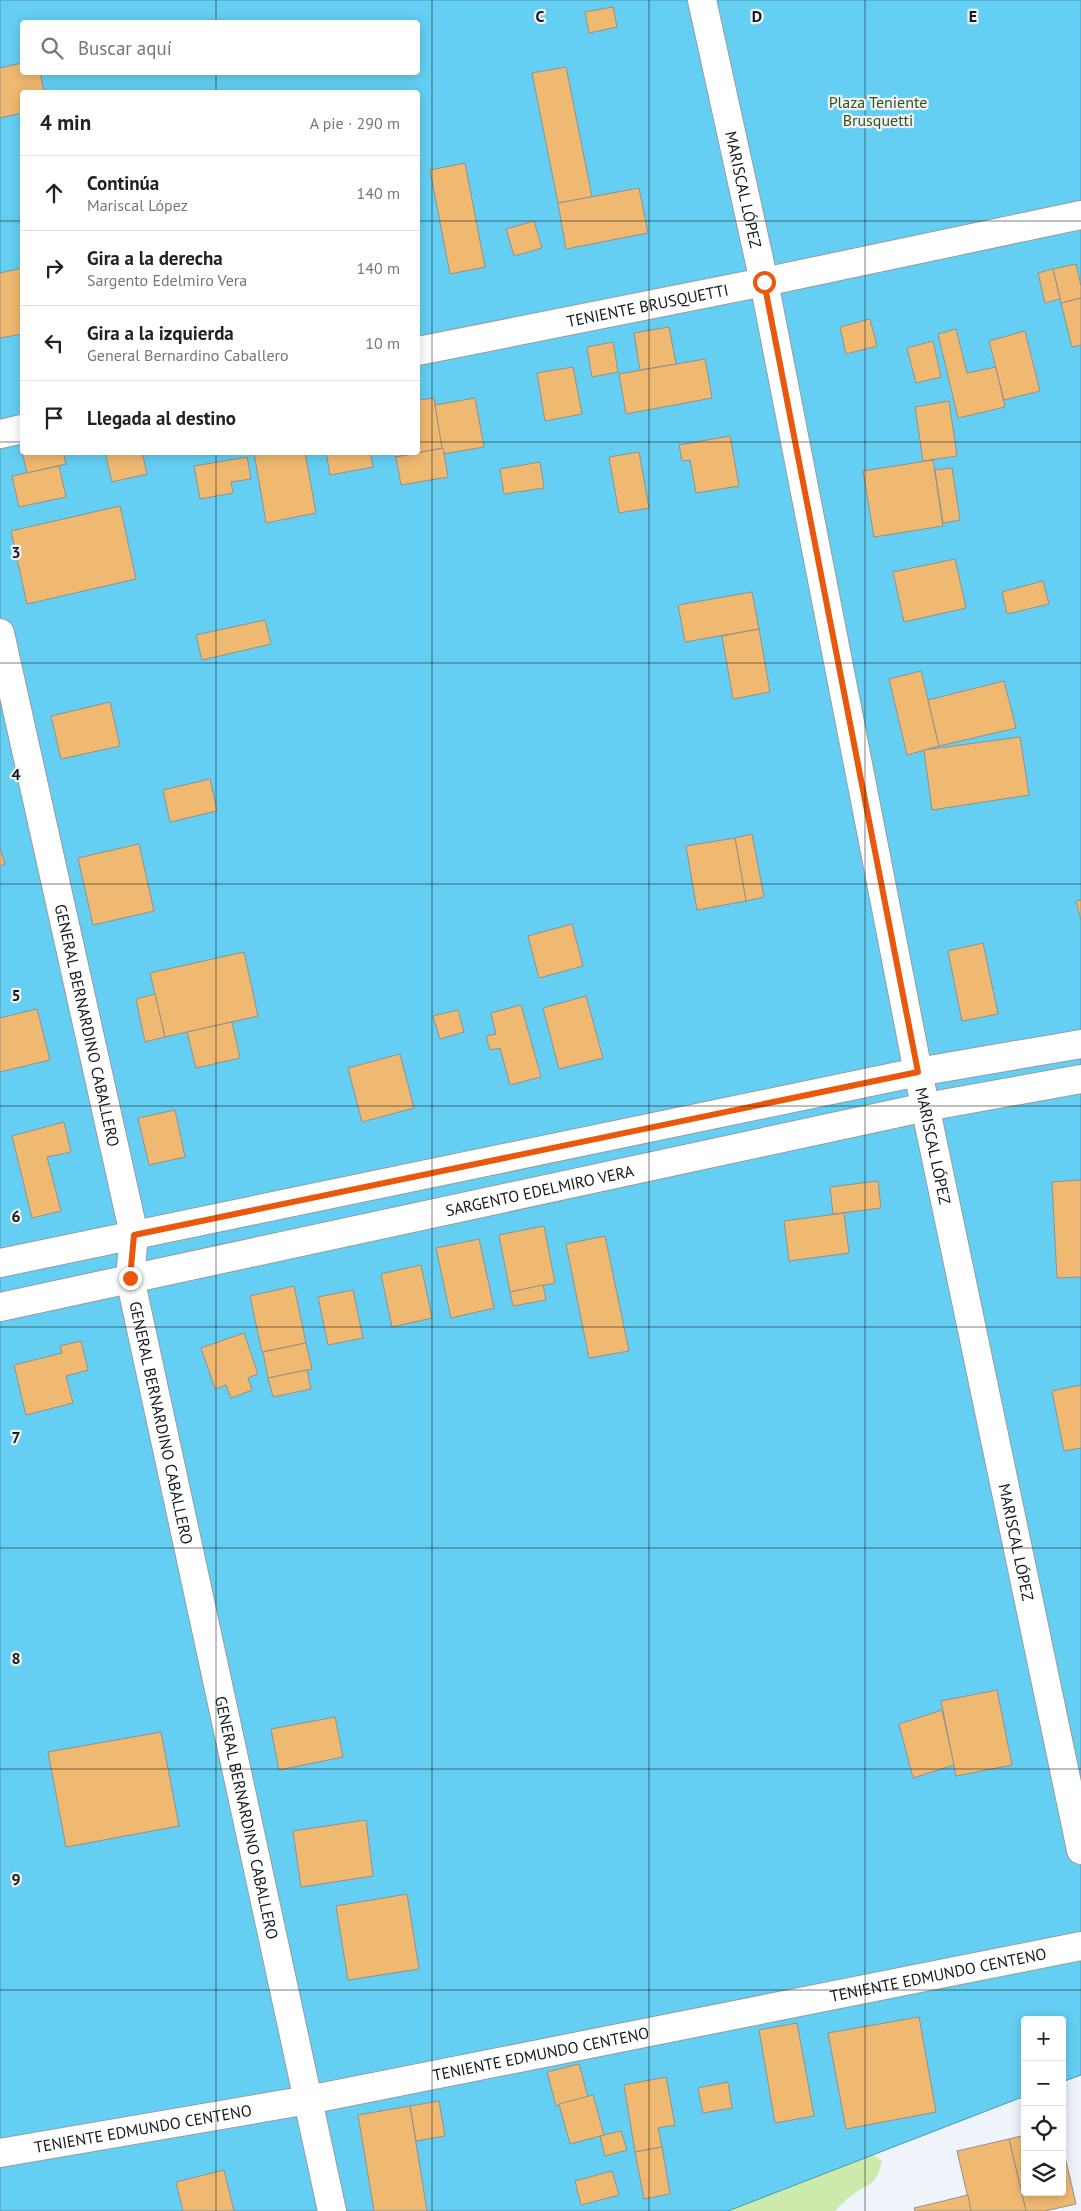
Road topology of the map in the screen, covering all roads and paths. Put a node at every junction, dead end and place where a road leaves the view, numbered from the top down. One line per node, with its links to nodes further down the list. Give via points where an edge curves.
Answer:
1 (702, 0): 3 (street, MARISCAL LÓPEZ)
2 (1081, 215): 3 (street, TENIENTE BRUSQUETTI)
3 (764, 282): 4 (street, TENIENTE BRUSQUETTI); 9 (street, MARISCAL LÓPEZ)
4 (420, 351)
5 (20, 429): 6 (street)
6 (0, 434)
7 (0, 633): 12 (street, GENERAL BERNARDINO CABALLERO)
8 (1081, 1044): 9 (street)
9 (918, 1072): 11 (street, MARISCAL LÓPEZ); 12 (street)
10 (1081, 1079): 11 (street, SARGENTO EDELMIRO VERA)
11 (926, 1107): 14 (street, SARGENTO EDELMIRO VERA); 16 (street, MARISCAL LÓPEZ)
12 (134, 1235): 13 (street); 14 (street, GENERAL BERNARDINO CABALLERO)
13 (0, 1263)
14 (130, 1278): 15 (street, SARGENTO EDELMIRO VERA); 18 (street, GENERAL BERNARDINO CABALLERO)
15 (0, 1307)
16 (1081, 1850)
17 (1081, 1946): 18 (street, TENIENTE EDMUNDO CENTENO)
18 (308, 2100): 19 (street, TENIENTE EDMUNDO CENTENO); 20 (street, GENERAL BERNARDINO CABALLERO)
19 (0, 2153)
20 (332, 2211)

